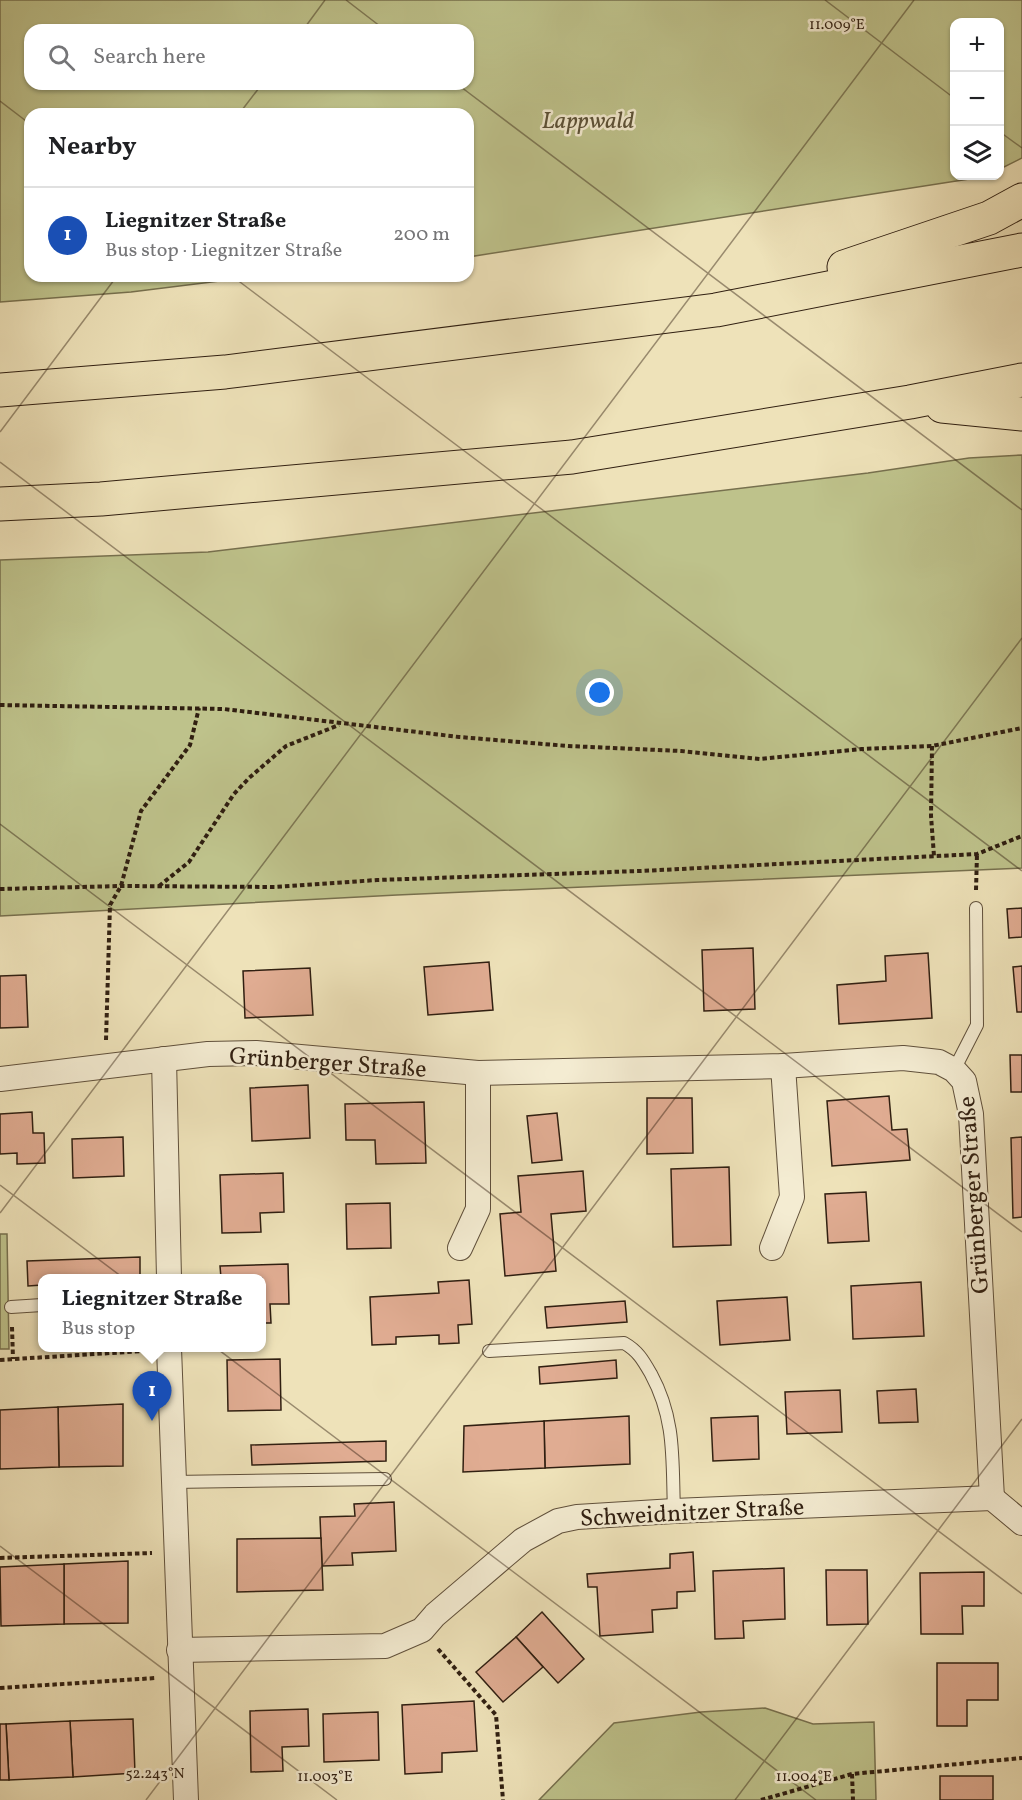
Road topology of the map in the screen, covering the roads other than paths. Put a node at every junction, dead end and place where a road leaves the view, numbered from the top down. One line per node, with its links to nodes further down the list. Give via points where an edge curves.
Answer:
1 (1022, 200): 3 (highway, via 989,218)
2 (1022, 250): 3 (highway)
3 (716, 310): 5 (highway, via 225,372)
4 (1022, 380): 6 (highway)
5 (0, 390)
6 (910, 402): 7 (highway); 8 (highway, via 572,457 101,499)
7 (1022, 414)
8 (0, 504)
9 (976, 908): 12 (lane, via 977,1025)
10 (164, 1059): 13 (street, Grünberger Straße, via 256,1053); 14 (street, Grünberger Straße); 17 (street)
11 (783, 1066): 12 (street, Grünberger Straße, via 903,1058 939,1062); 13 (street, Grünberger Straße); 16 (street, via 792,1197)
12 (954, 1070): 24 (street, Grünberger Straße, via 964,1081 971,1114)
13 (478, 1073): 15 (street, via 478,1209)
14 (0, 1079)
15 (460, 1248)
16 (772, 1248)
17 (169, 1274)
18 (38, 1305): 19 (lane)
19 (11, 1307)
20 (169, 1352): 23 (street)
21 (489, 1352): 25 (lane, via 624,1343 637,1351 658,1388 672,1430)
22 (385, 1479): 23 (lane)
23 (172, 1482): 27 (street)
24 (992, 1498): 25 (street, Schweidnitzer Straße); 26 (street)
25 (674, 1511): 27 (street, Schweidnitzer Straße, via 577,1517 542,1529 523,1540 422,1630 385,1646)
26 (1022, 1523)
27 (179, 1650): 28 (street)
28 (186, 1800)

